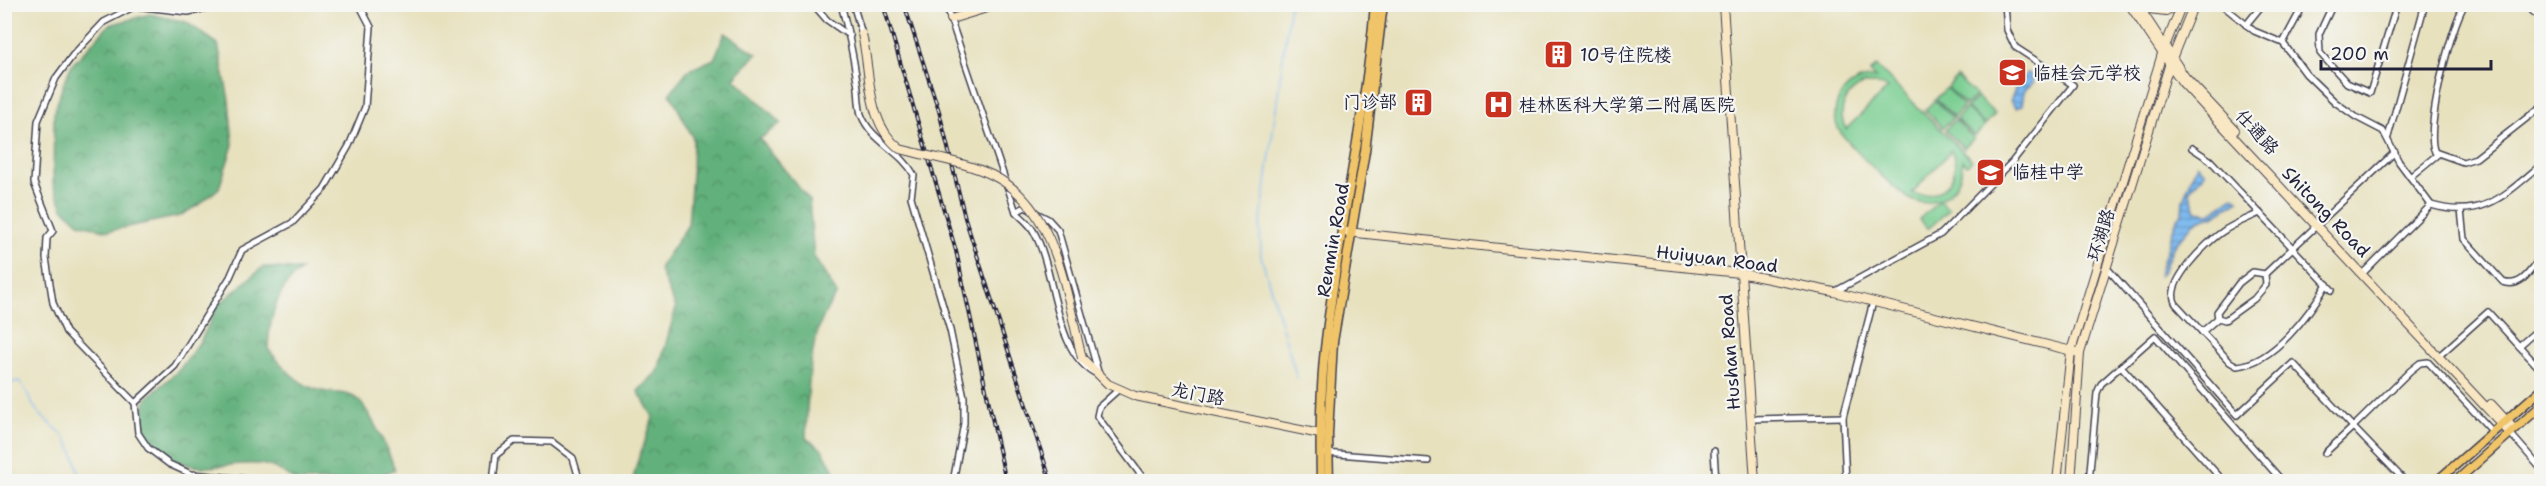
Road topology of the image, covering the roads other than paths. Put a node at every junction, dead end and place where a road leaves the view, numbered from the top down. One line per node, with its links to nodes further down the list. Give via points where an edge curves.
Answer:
1 (226, 4): 68 (street, via 189,12 135,6 104,22 56,78 38,121 34,183 53,231 47,238 46,258 53,303 66,332)
2 (359, 4): 68 (street, via 371,27 365,106 350,146 324,189 292,223 242,250 230,277 175,366)
3 (813, 4): 29 (street)
4 (842, 4): 29 (street)
5 (853, 4): 28 (street)
6 (957, 4): 22 (street)
7 (1000, 4): 25 (street)
8 (1375, 4): 45 (main road, Renmin Road)
9 (1383, 4): 45 (main road, Renmin Road, via 1365,151)
10 (1723, 4): 50 (street, Hushan Road)
11 (2005, 4): 54 (street, via 2007,30 2015,46 2073,85 2012,162 1941,234)
12 (2129, 4): 31 (street, Shitong Road)
13 (2194, 4): 24 (street); 32 (street, 环湖路)
14 (2221, 4): 27 (street)
15 (2263, 4): 27 (street)
16 (2304, 4): 30 (street)
17 (2333, 4): 18 (street, via 2319,34 2320,53 2348,83 2370,93)
18 (2397, 4)
19 (2425, 4): 34 (street)
20 (2465, 4): 37 (street, via 2457,20 2433,116 2431,141)
21 (2524, 4): 26 (street)
22 (946, 6): 25 (street)
23 (2139, 6): 24 (street, via 2166,11); 31 (street)
24 (2179, 7): 31 (street)
25 (951, 19): 42 (street)
26 (2541, 19)
27 (2246, 25): 30 (street)
28 (862, 34): 65 (street, 龙门路, bridge, via 874,111 887,140 900,149 993,175 1015,190 1038,217 1053,247 1083,358)
29 (850, 36): 87 (street, via 861,113 878,140 903,157 915,175 911,196 950,330 964,397 964,423)
30 (2283, 43): 34 (street, via 2306,74 2335,102)
31 (2163, 51): 32 (street, Shitong Road); 60 (street)
32 (2171, 62): 44 (street, Shitong Road); 48 (street, 环湖路)
33 (2541, 106): 37 (street, via 2476,158 2463,162)
34 (2388, 137): 36 (street)
35 (2192, 148): 43 (street, via 2210,160)
36 (2394, 152): 39 (street); 44 (street)
37 (2438, 154): 39 (street)
38 (2541, 164): 41 (street, via 2500,198 2480,208)
39 (2410, 177): 40 (street)
40 (2432, 205): 41 (street); 49 (street)
41 (2461, 210): 47 (street, via 2464,239 2503,282 2522,280)
42 (1016, 212): 65 (street, via 1034,232 1072,350 1086,370); 65 (street, via 1025,207 1048,219 1058,230)
43 (2260, 213): 46 (street); 58 (street, via 2215,237 2177,281 2172,293 2174,300)
44 (2319, 224): 46 (street); 49 (street, Shitong Road)
45 (1347, 232): 50 (street, Huiyuan Road); 76 (main road, Renmin Road, via 1325,342); 78 (main road, Renmin Road)
46 (2292, 247): 51 (street); 52 (street)
47 (2541, 255)
48 (2107, 268): 61 (street, 环湖路); 73 (street, via 2237,415 2293,363)
49 (2365, 272): 62 (street, Shitong Road)
50 (1739, 273): 54 (street, Huiyuan Road); 71 (street, Hushan Road)
51 (2265, 274): 56 (street, via 2266,285 2254,299 2224,320); 56 (street, via 2253,272 2239,283 2217,312)
52 (2327, 284): 53 (street); 58 (street, via 2289,336 2247,364 2233,364)
53 (2332, 290)
54 (1834, 292): 55 (street, Huiyuan Road)
55 (1873, 302): 60 (street, Huiyuan Road); 70 (street)
56 (2218, 318): 58 (street)
57 (2541, 326): 59 (street)
58 (2202, 332)
59 (2519, 346): 62 (street, via 2488,312); 64 (street)
60 (2072, 351): 61 (street, Huiyuan Road); 94 (street)
61 (2080, 353): 95 (street, 环湖路)
62 (2442, 354): 72 (street)
63 (2121, 366): 82 (street); 83 (street, via 2155,336); 96 (street, via 2103,380 2097,393)
64 (2541, 371)
65 (1099, 375): 67 (street, 龙门路)
66 (2541, 389): 72 (main road)
67 (1118, 390): 76 (street, 龙门路); 88 (street, via 1099,406 1097,416)
68 (135, 403): 84 (street, via 138,433 148,448 169,464 191,474)
69 (2541, 405): 74 (main road)
70 (1843, 417): 71 (street); 93 (street)
71 (1750, 419): 92 (street, Hushan Road)
72 (2504, 422): 74 (street); 75 (main road)
73 (2353, 427): 75 (street, via 2410,371 2428,362); 79 (street); 99 (street)
74 (2512, 431): 81 (street); 101 (main road)
75 (2493, 432): 100 (main road)
76 (1320, 434): 78 (main road, Renmin Road)
77 (1714, 451): 91 (street)
78 (1324, 453): 80 (street); 89 (main road, Renmin Road); 90 (main road, Renmin Road)
79 (2325, 453)
80 (1428, 461)
81 (2541, 470)
82 (2218, 475): 97 (street); 98 (street)
83 (2279, 480)
84 (279, 482)
85 (493, 482): 86 (street, via 496,454 514,441 552,442 573,458)
86 (580, 482)
87 (954, 482)
88 (1146, 482)
89 (1321, 482)
90 (1329, 482)
91 (1716, 482)
92 (1755, 482)
93 (1846, 482)
94 (2057, 482)
95 (2071, 482)
96 (2089, 482)
97 (2211, 482)
98 (2224, 482)
99 (2406, 482)
100 (2436, 482)
101 (2456, 482)

